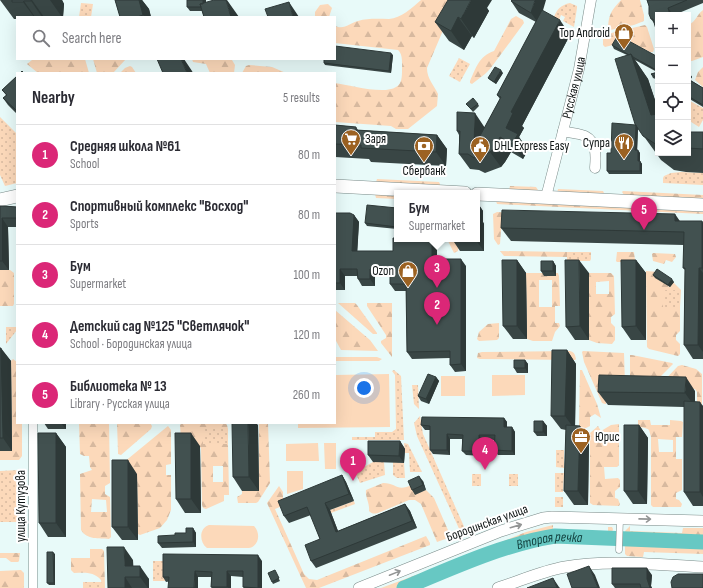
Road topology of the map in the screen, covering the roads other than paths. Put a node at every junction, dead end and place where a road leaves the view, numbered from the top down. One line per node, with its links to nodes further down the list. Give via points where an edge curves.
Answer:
1 (592, 0): 2 (street, Русская улица, via 579,70)
2 (563, 131): 3 (street, via 585,136 594,144); 8 (street, Русская улица)
3 (595, 168)
4 (336, 186): 5 (main road)
5 (409, 190)
6 (480, 194): 8 (main road)
7 (16, 196): 9 (main road)
8 (546, 197): 10 (main road)
9 (0, 200)
10 (703, 205)
11 (33, 424): 16 (street, улица Кутузова)
12 (620, 518): 13 (main road, Бородинская улица, one-way to 13); 14 (street); 17 (main road, Бородинская улица, one-way to 12, via 501,531 543,518)
13 (703, 521)
14 (619, 550)
15 (703, 567): 18 (main road, via 611,563 582,565 559,569)
16 (33, 588)
17 (359, 588)
18 (498, 588)

